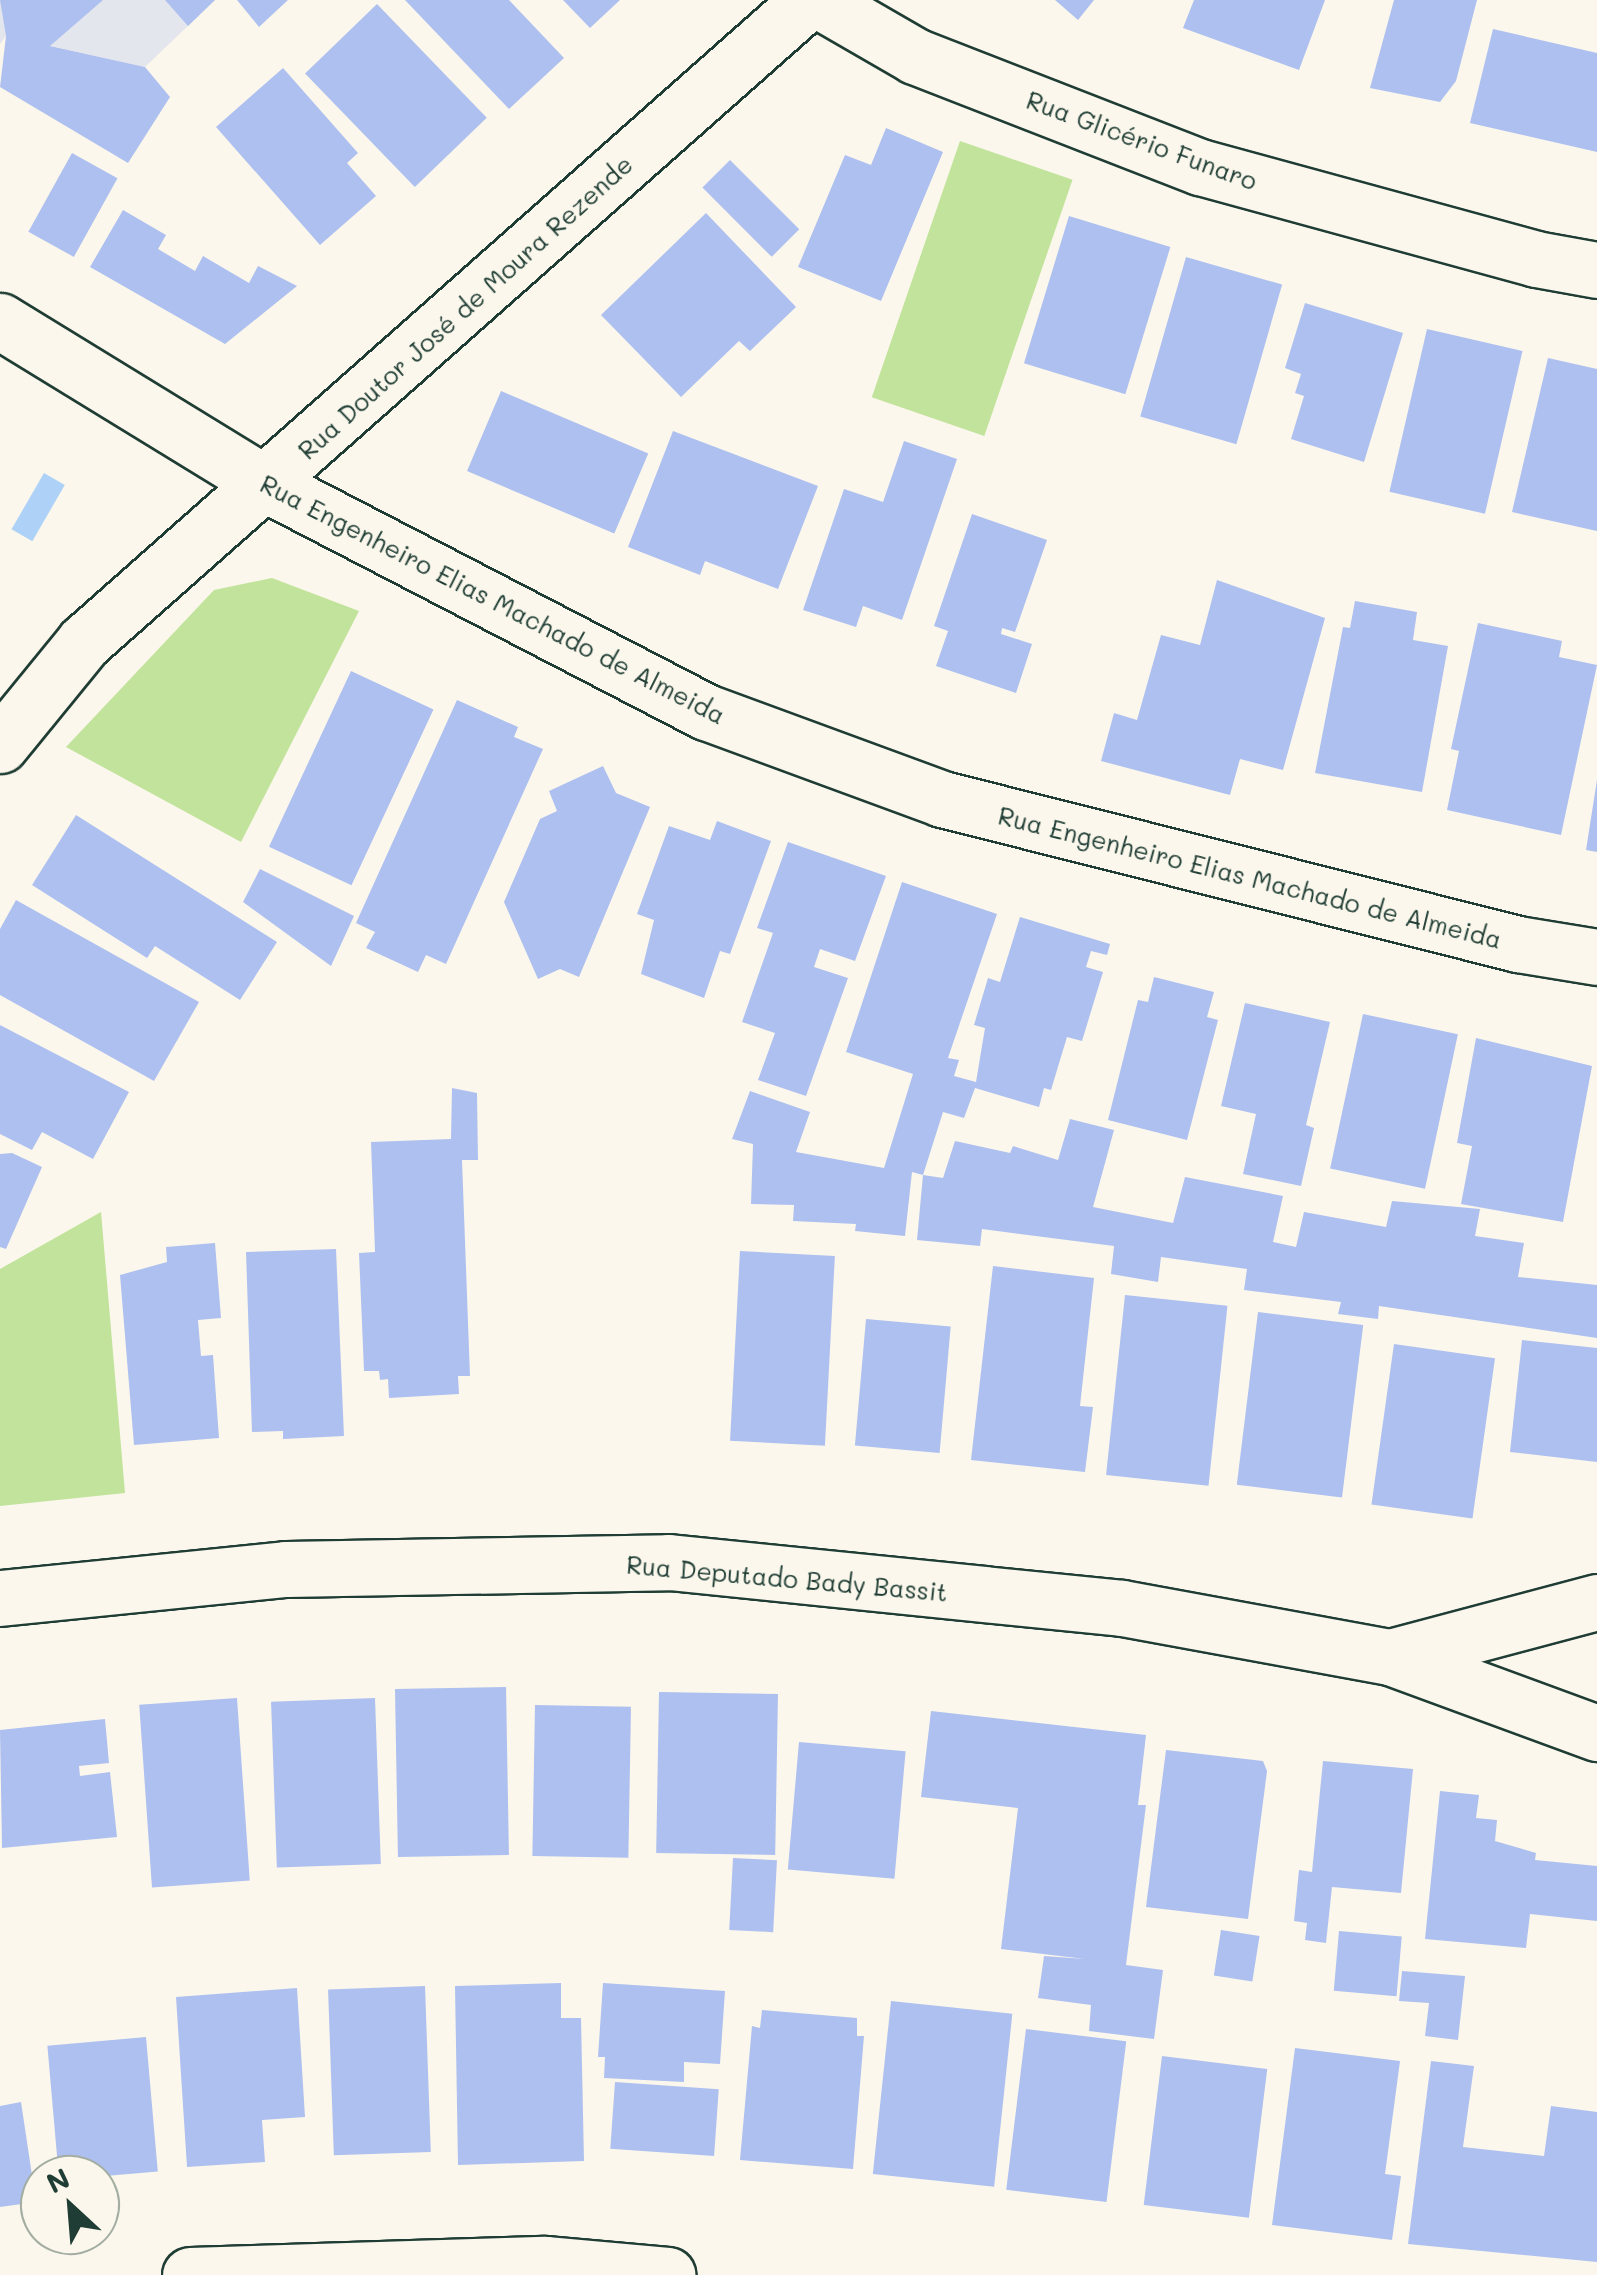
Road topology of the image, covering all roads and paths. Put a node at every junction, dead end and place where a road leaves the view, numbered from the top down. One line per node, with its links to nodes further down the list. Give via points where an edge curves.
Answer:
1 (809, 0): 5 (street, Rua Doutor José de Moura Rezende)
2 (818, 0): 3 (street, Rua Glicério Funaro, via 916,56 1200,167)
3 (1597, 270)
4 (0, 321): 5 (street, Rua Engenheiro Elias Machado de Almeida)
5 (264, 483): 6 (street, Rua Doutor José de Moura Rezende, via 84,642); 7 (street, Rua Engenheiro Elias Machado de Almeida, via 706,712 942,799 1442,926)
6 (0, 745)
7 (1597, 957)
8 (0, 1598): 10 (street, Rua Deputado Bady Bassit, via 286,1569 669,1562 1122,1608)
9 (1597, 1602): 10 (street, Rua Deputado Bady Bassit)
10 (1390, 1657): 11 (street, Rua Deputado Bady Bassit)
11 (1597, 1732)
12 (190, 2275): 13 (street, via 545,2264)
13 (668, 2275)

